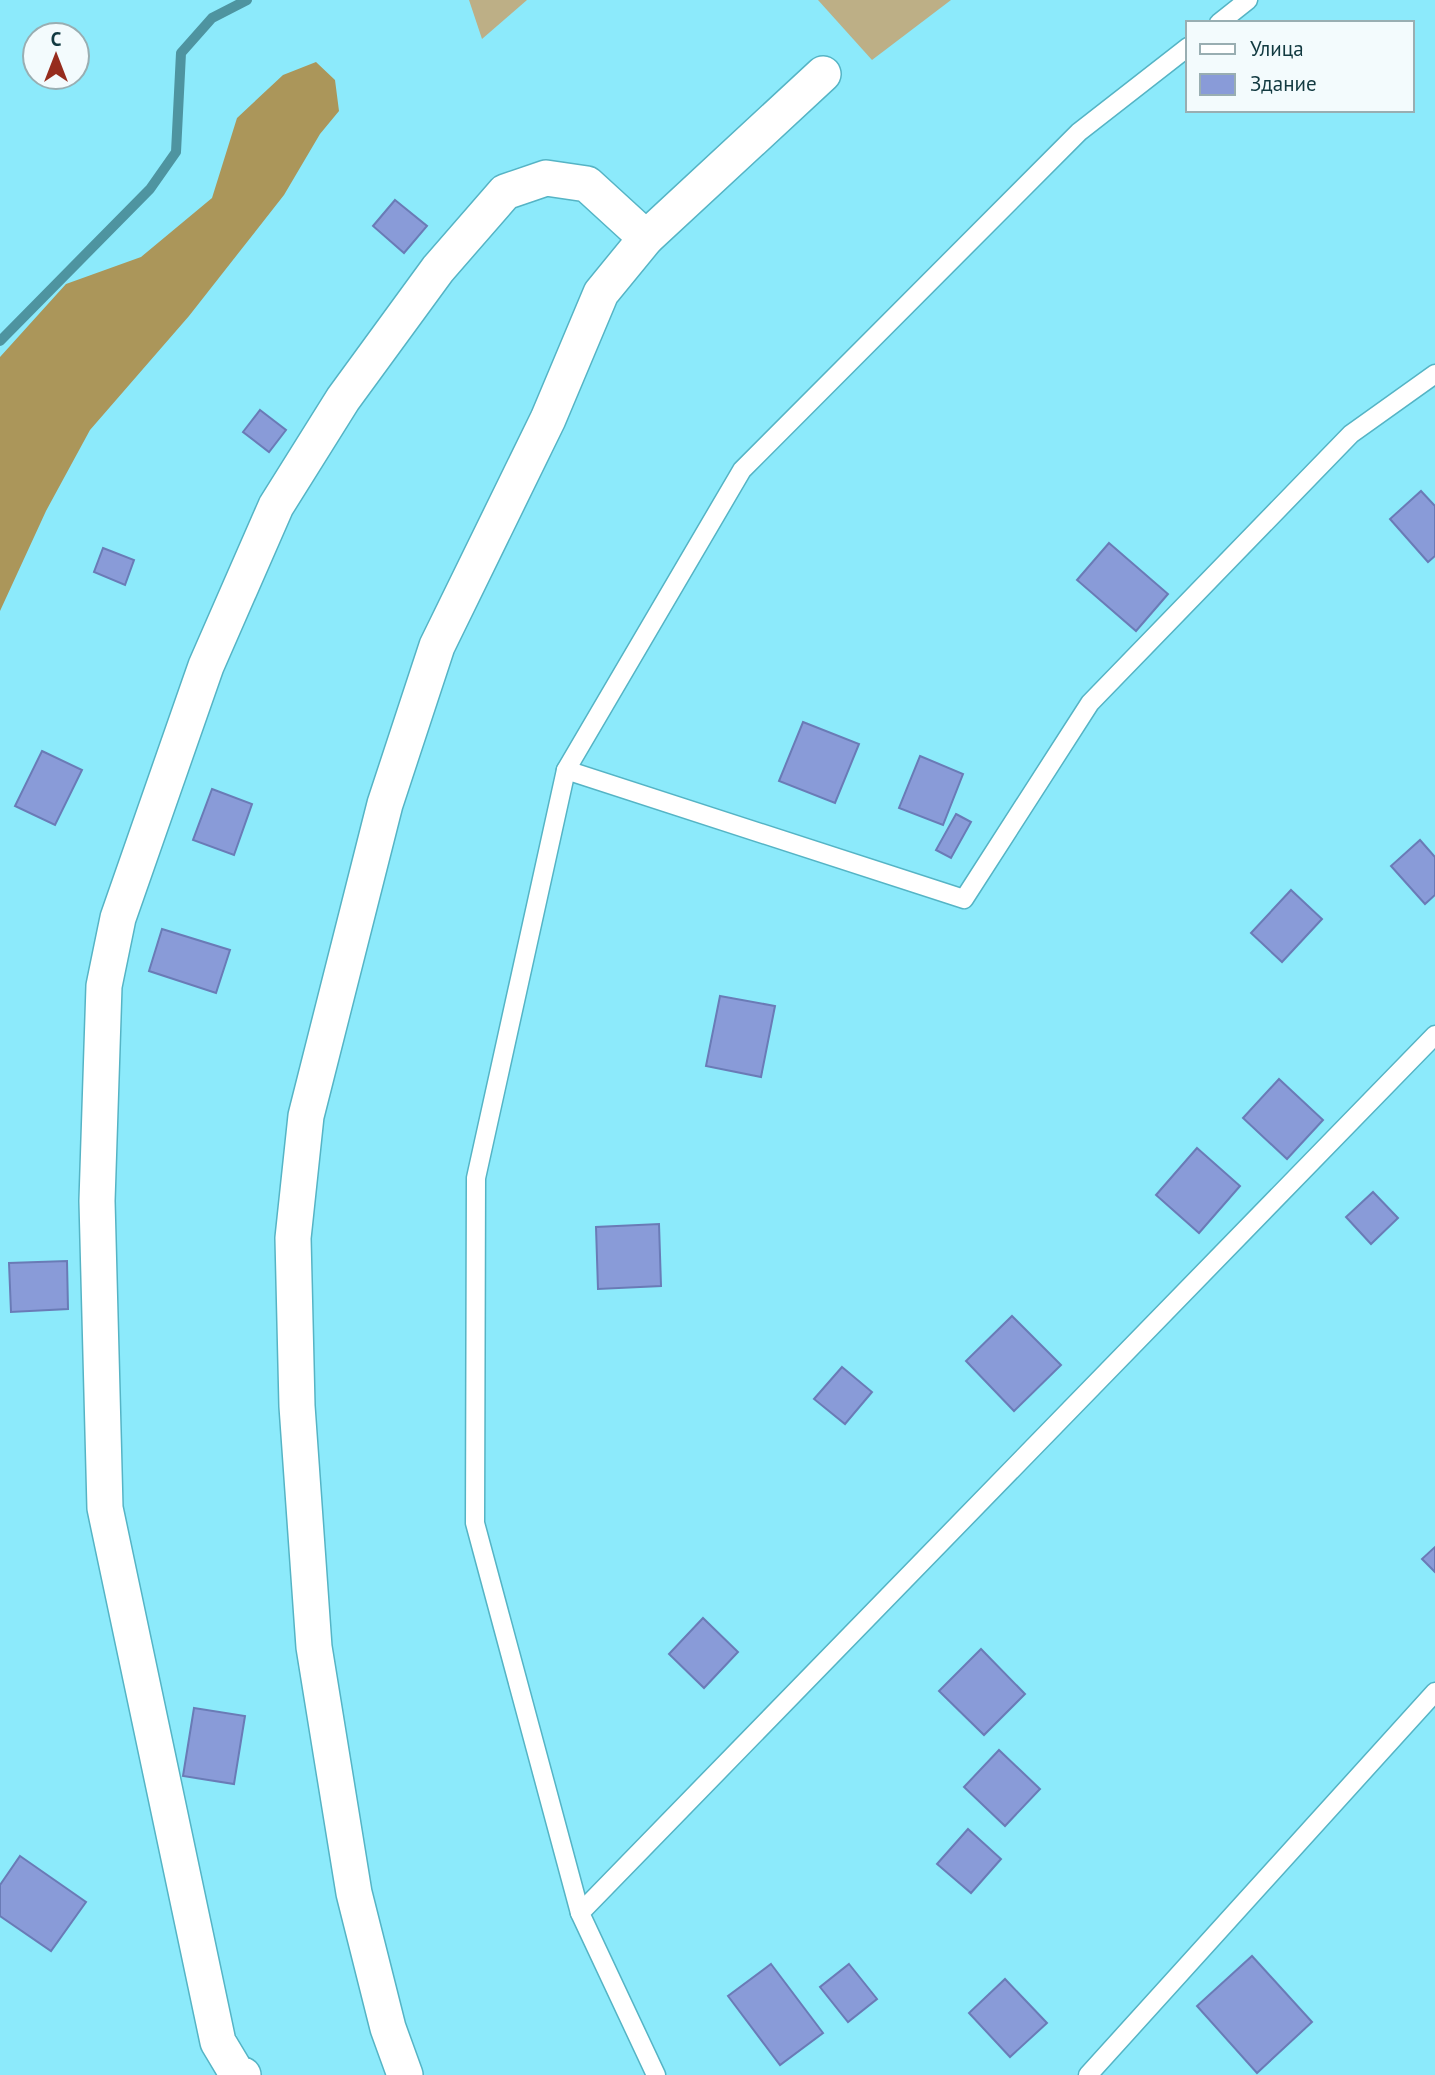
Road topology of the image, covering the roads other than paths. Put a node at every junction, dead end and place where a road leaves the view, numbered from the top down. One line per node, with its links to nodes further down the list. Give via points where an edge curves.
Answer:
1 (1248, 0): 2 (lane)
2 (1222, 21)
3 (1186, 49): 7 (lane, via 1079,132 742,470)
4 (823, 74): 5 (street)
5 (646, 238): 11 (street, via 587,184 547,178 505,192 438,269 343,399 276,506 206,666 117,918 104,986 97,1201 105,1508 218,2042 236,2072); 12 (street, via 601,293 548,419 437,646 385,804 306,1116 293,1238 297,1406 314,1647 354,1893 388,2028)
6 (1435, 374): 7 (lane, via 1351,434 1090,703 964,899)
7 (566, 770): 10 (lane, via 476,1178 475,1523)
8 (1435, 1035): 10 (lane)
9 (1435, 1692): 14 (lane)
10 (580, 1913): 13 (lane)
11 (243, 2075)
12 (405, 2075)
13 (656, 2075)
14 (1088, 2075)

